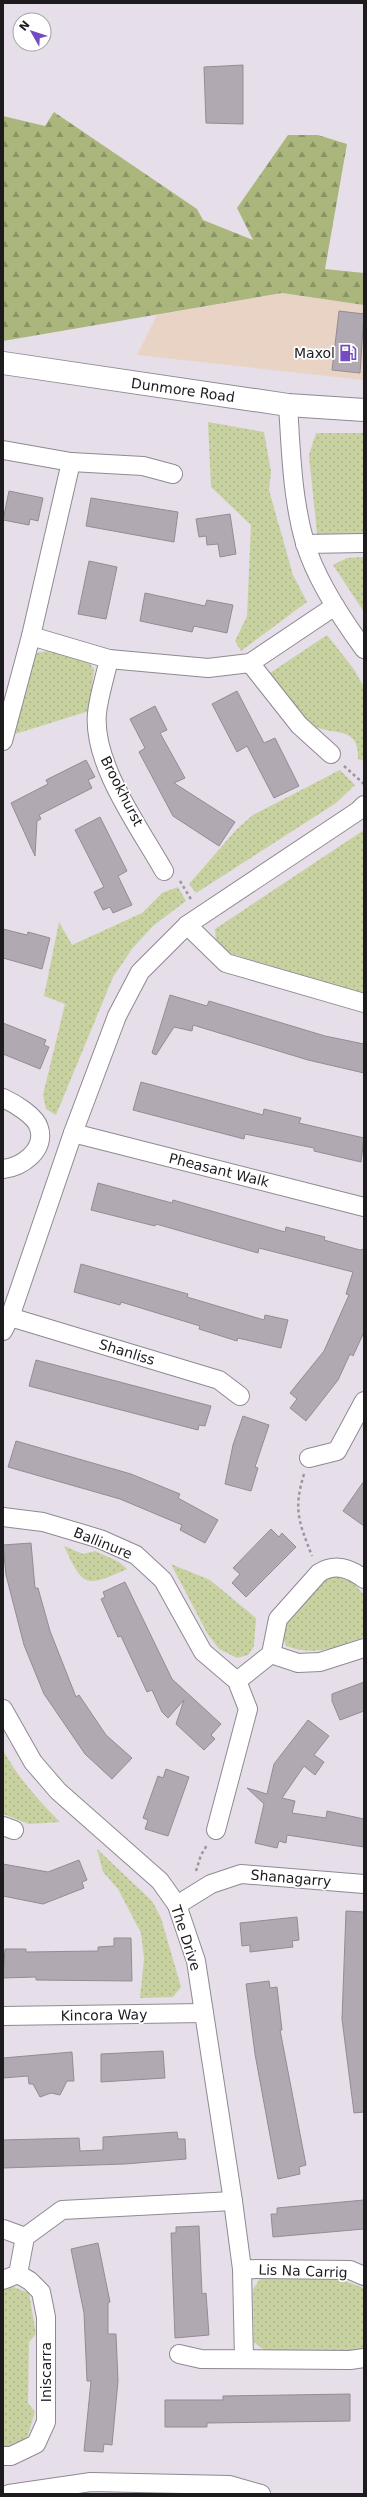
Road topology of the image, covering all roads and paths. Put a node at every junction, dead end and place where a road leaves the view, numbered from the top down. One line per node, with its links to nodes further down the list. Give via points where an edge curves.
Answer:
1 (3, 363): 2 (main road, Dunmore Road)
2 (288, 405): 3 (main road, Dunmore Road); 8 (street, via 292,478)
3 (364, 410)
4 (3, 450): 5 (street)
5 (71, 462): 6 (street, via 143,466); 10 (street)
6 (173, 474)
7 (364, 543): 8 (street)
8 (305, 544): 9 (street)
9 (335, 606): 11 (street); 13 (street)
10 (32, 636): 12 (street); 14 (street)
11 (364, 649)
12 (109, 660): 13 (street, via 208,668); 18 (street, Brookhurst, via 97,714 101,750 118,789)
13 (250, 663): 15 (street, via 299,725)
14 (3, 741)
15 (330, 754): 16 (path)
16 (364, 784)
17 (364, 805): 19 (street)
18 (164, 870): 19 (path, via 180,881 192,901)
19 (187, 924): 20 (street, via 226,963); 23 (street, via 140,972 117,1016)
20 (364, 1003)
21 (3, 1098): 22 (street, via 30,1116 39,1126)
22 (41, 1139): 23 (street, Pheasant Walk); 24 (street, via 33,1155 17,1167)
23 (71, 1140): 25 (street, Pheasant Walk); 26 (street)
24 (3, 1169)
25 (364, 1207)
26 (7, 1324): 27 (street, Shanliss, via 219,1380)
27 (240, 1396)
28 (364, 1401): 29 (street, via 337,1450)
29 (309, 1458): 31 (path, via 297,1498 298,1517)
30 (3, 1517): 35 (street, Ballinure, via 43,1522 100,1539 136,1555 163,1580 203,1652)
31 (319, 1573): 32 (street, via 327,1568 342,1567); 34 (street, via 278,1619)
32 (364, 1579)
33 (364, 1648): 34 (street, via 320,1662 298,1663)
34 (271, 1654): 35 (street)
35 (237, 1681): 37 (street, Ballinure, via 248,1709)
36 (4, 1715): 40 (street, The Drive, via 33,1762 58,1792 160,1881)
37 (216, 1830): 39 (path, via 201,1855 193,1881)
38 (364, 1884): 39 (street, Shanagarry, via 241,1874 211,1884)
39 (196, 1893): 40 (street, Shanagarry)
40 (176, 1904): 41 (street, The Drive, via 196,1961)
41 (204, 2013): 42 (street, Kincora Way); 43 (street, The Drive)
42 (3, 2016)
43 (233, 2201): 45 (street, via 62,2210); 46 (street, Lis Na Carrig)
44 (3, 2229): 45 (street)
45 (25, 2236): 48 (street, Iniscarra)
46 (242, 2269): 47 (street, Lis Na Carrig, via 350,2270); 51 (street, Lis Na Carrig)
47 (364, 2276)
48 (10, 2277): 52 (street, Iniscarra, via 30,2282 41,2292 46,2317 46,2422 36,2444 11,2456)
49 (179, 2354): 51 (street, via 201,2359)
50 (364, 2358): 51 (street)
51 (244, 2359)
52 (3, 2456)
53 (228, 2490): 54 (street, via 91,2482); 55 (street)
54 (9, 2494)
55 (261, 2494)

